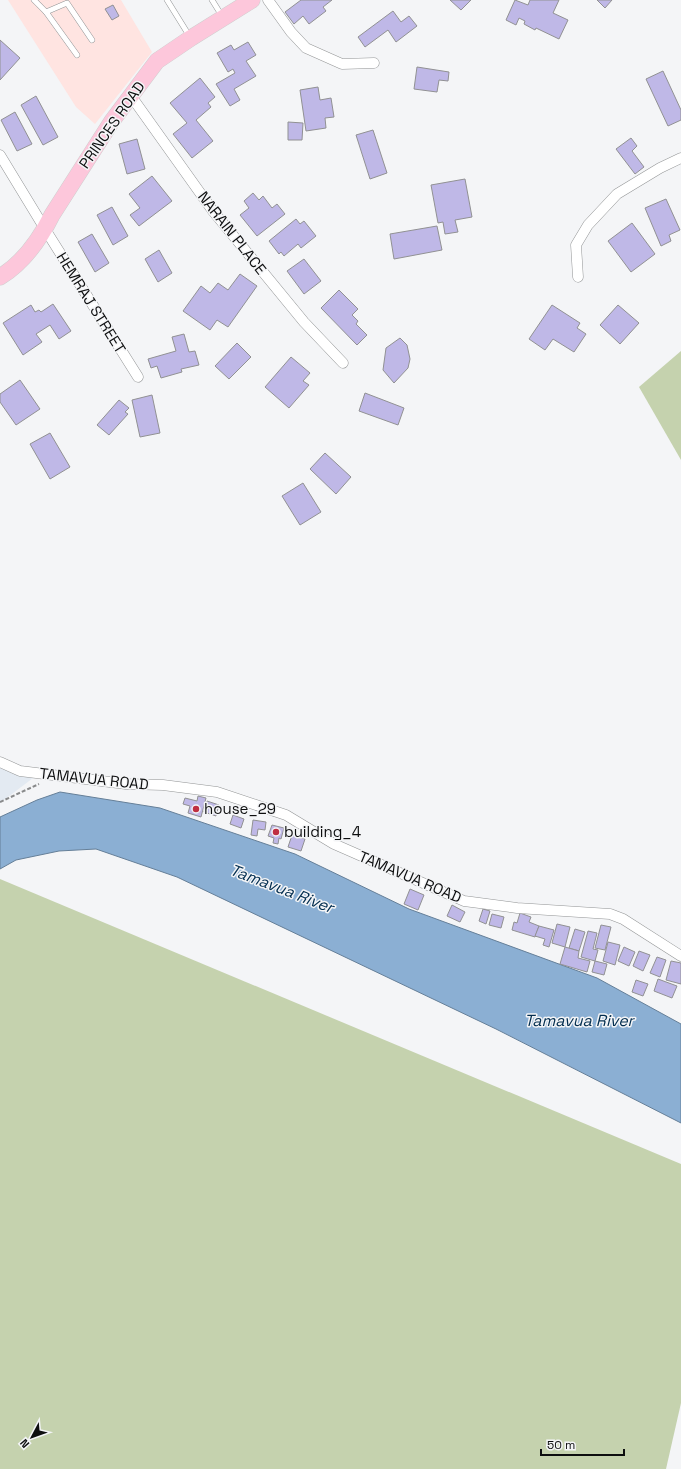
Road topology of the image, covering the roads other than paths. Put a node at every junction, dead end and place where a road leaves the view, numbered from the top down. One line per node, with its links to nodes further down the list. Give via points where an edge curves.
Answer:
1 (34, 0): 6 (lane)
2 (167, 0): 8 (lane)
3 (212, 0): 7 (lane)
4 (252, 0): 7 (main road, PRINCES ROAD)
5 (268, 0): 11 (street, via 290,32 306,48 342,64)
6 (46, 12): 9 (lane, via 67,3); 10 (lane)
7 (223, 18): 8 (main road, PRINCES ROAD)
8 (191, 38): 12 (main road, PRINCES ROAD, via 157,61)
9 (92, 40)
10 (77, 55)
11 (374, 62)
12 (131, 96): 15 (main road, PRINCES ROAD, via 52,215); 18 (street, NARAIN PLACE, via 213,211 304,322)
13 (0, 155): 15 (street, HEMRAJ STREET)
14 (681, 158): 17 (street, via 617,194 588,224 576,245)
15 (45, 230): 16 (main road, PRINCES ROAD, via 25,256); 19 (street, HEMRAJ STREET)
16 (0, 277)
17 (578, 277)
18 (343, 362)
19 (138, 377)
20 (0, 762): 21 (street, TAMAVUA ROAD, via 20,771 217,792 286,816 334,844 464,901 517,908 610,914 623,919)
21 (681, 956)

